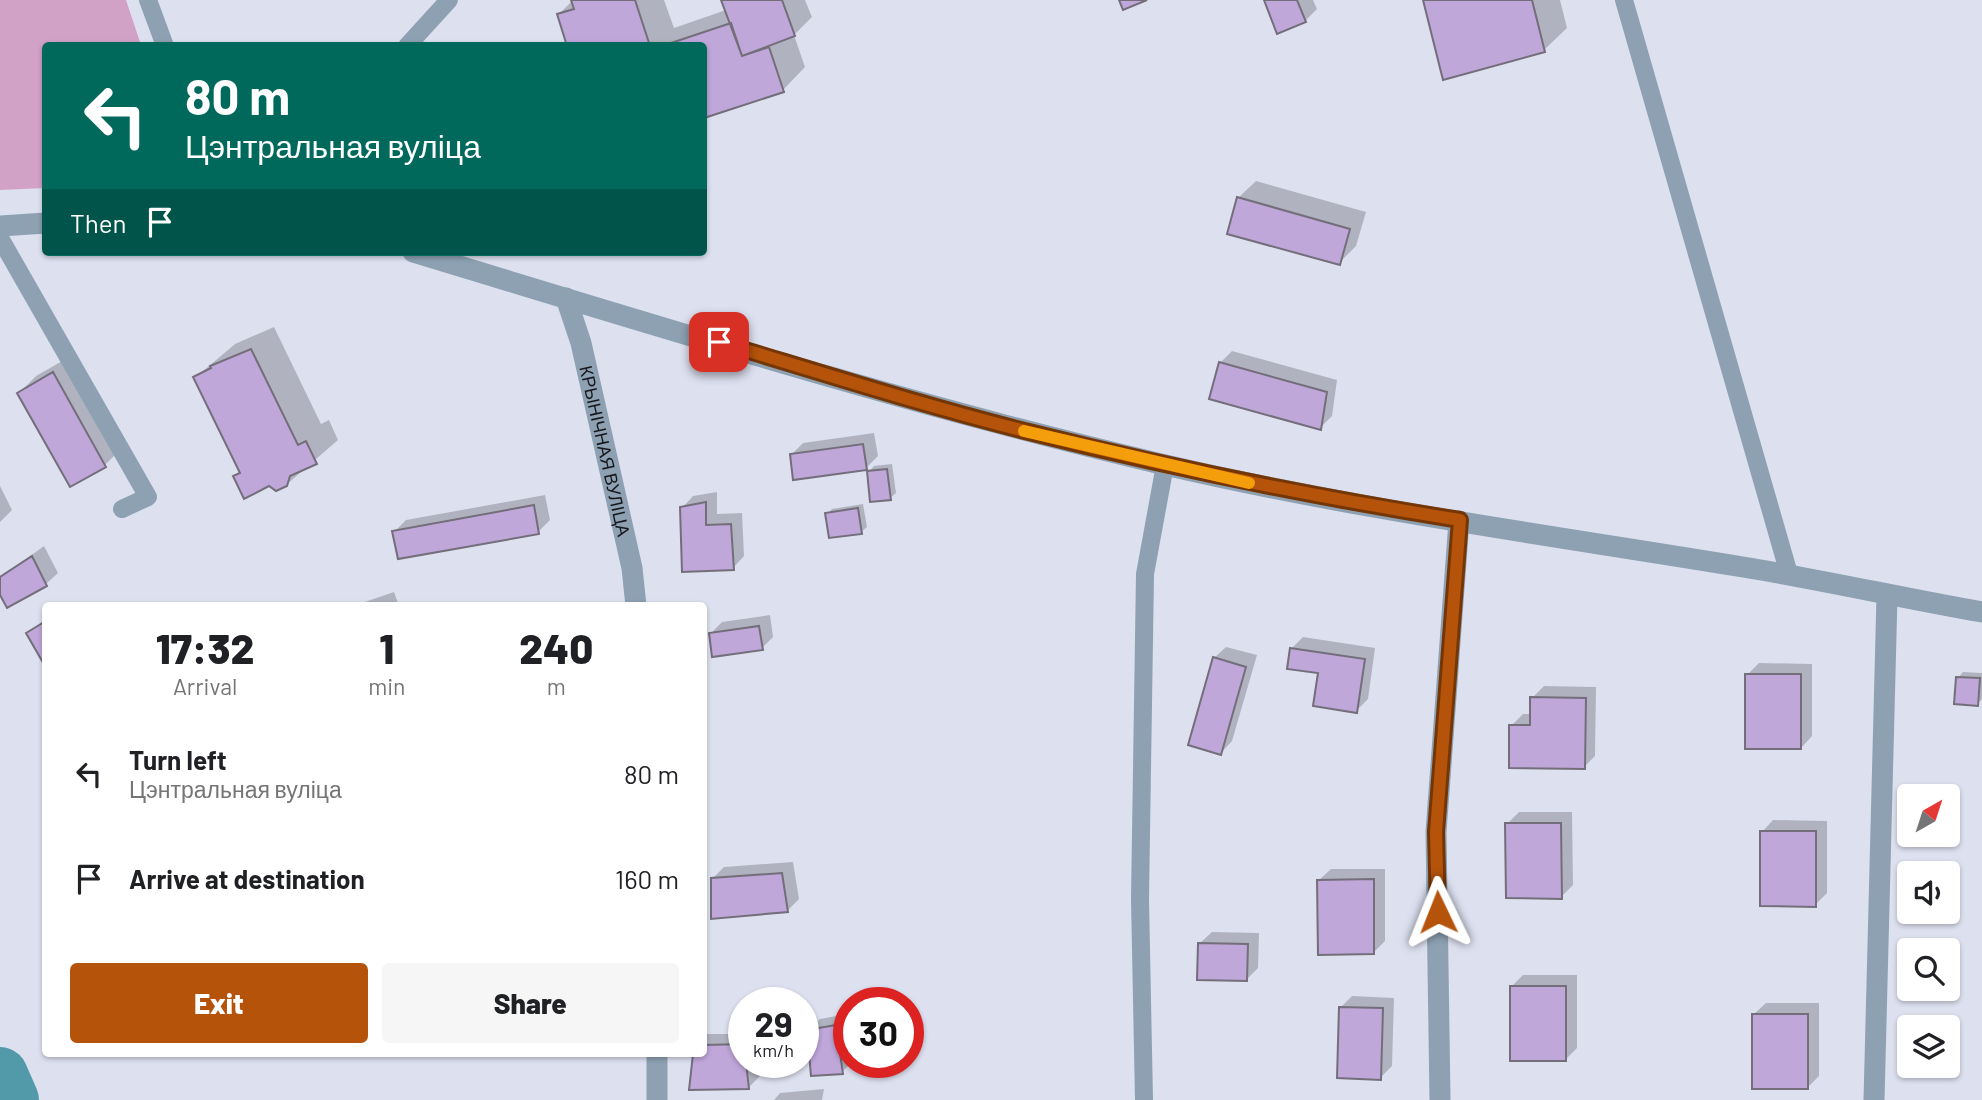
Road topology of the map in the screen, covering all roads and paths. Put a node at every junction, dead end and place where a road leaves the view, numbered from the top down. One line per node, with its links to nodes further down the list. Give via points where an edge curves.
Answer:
1 (148, 0): 4 (lane)
2 (449, 0): 5 (lane)
3 (1624, 0): 14 (lane)
4 (164, 42)
5 (411, 42)
6 (42, 223): 7 (street)
7 (0, 226)
8 (0, 238): 12 (lane, via 148,497)
9 (426, 256): 10 (street)
10 (566, 298): 11 (street, via 1014,428); 16 (street, КРЫНІЧНАЯ ВУЛІЦА, via 582,343)
11 (1165, 465): 13 (street); 20 (lane, via 1145,574 1140,899)
12 (122, 509)
13 (1460, 520): 14 (street); 21 (street, via 1436,832)
14 (1789, 574): 15 (street)
15 (1887, 596): 17 (street); 22 (street)
16 (636, 602)
17 (1982, 612)
18 (657, 1057): 19 (street)
19 (657, 1100)
20 (1144, 1100)
21 (1440, 1100)
22 (1874, 1100)

